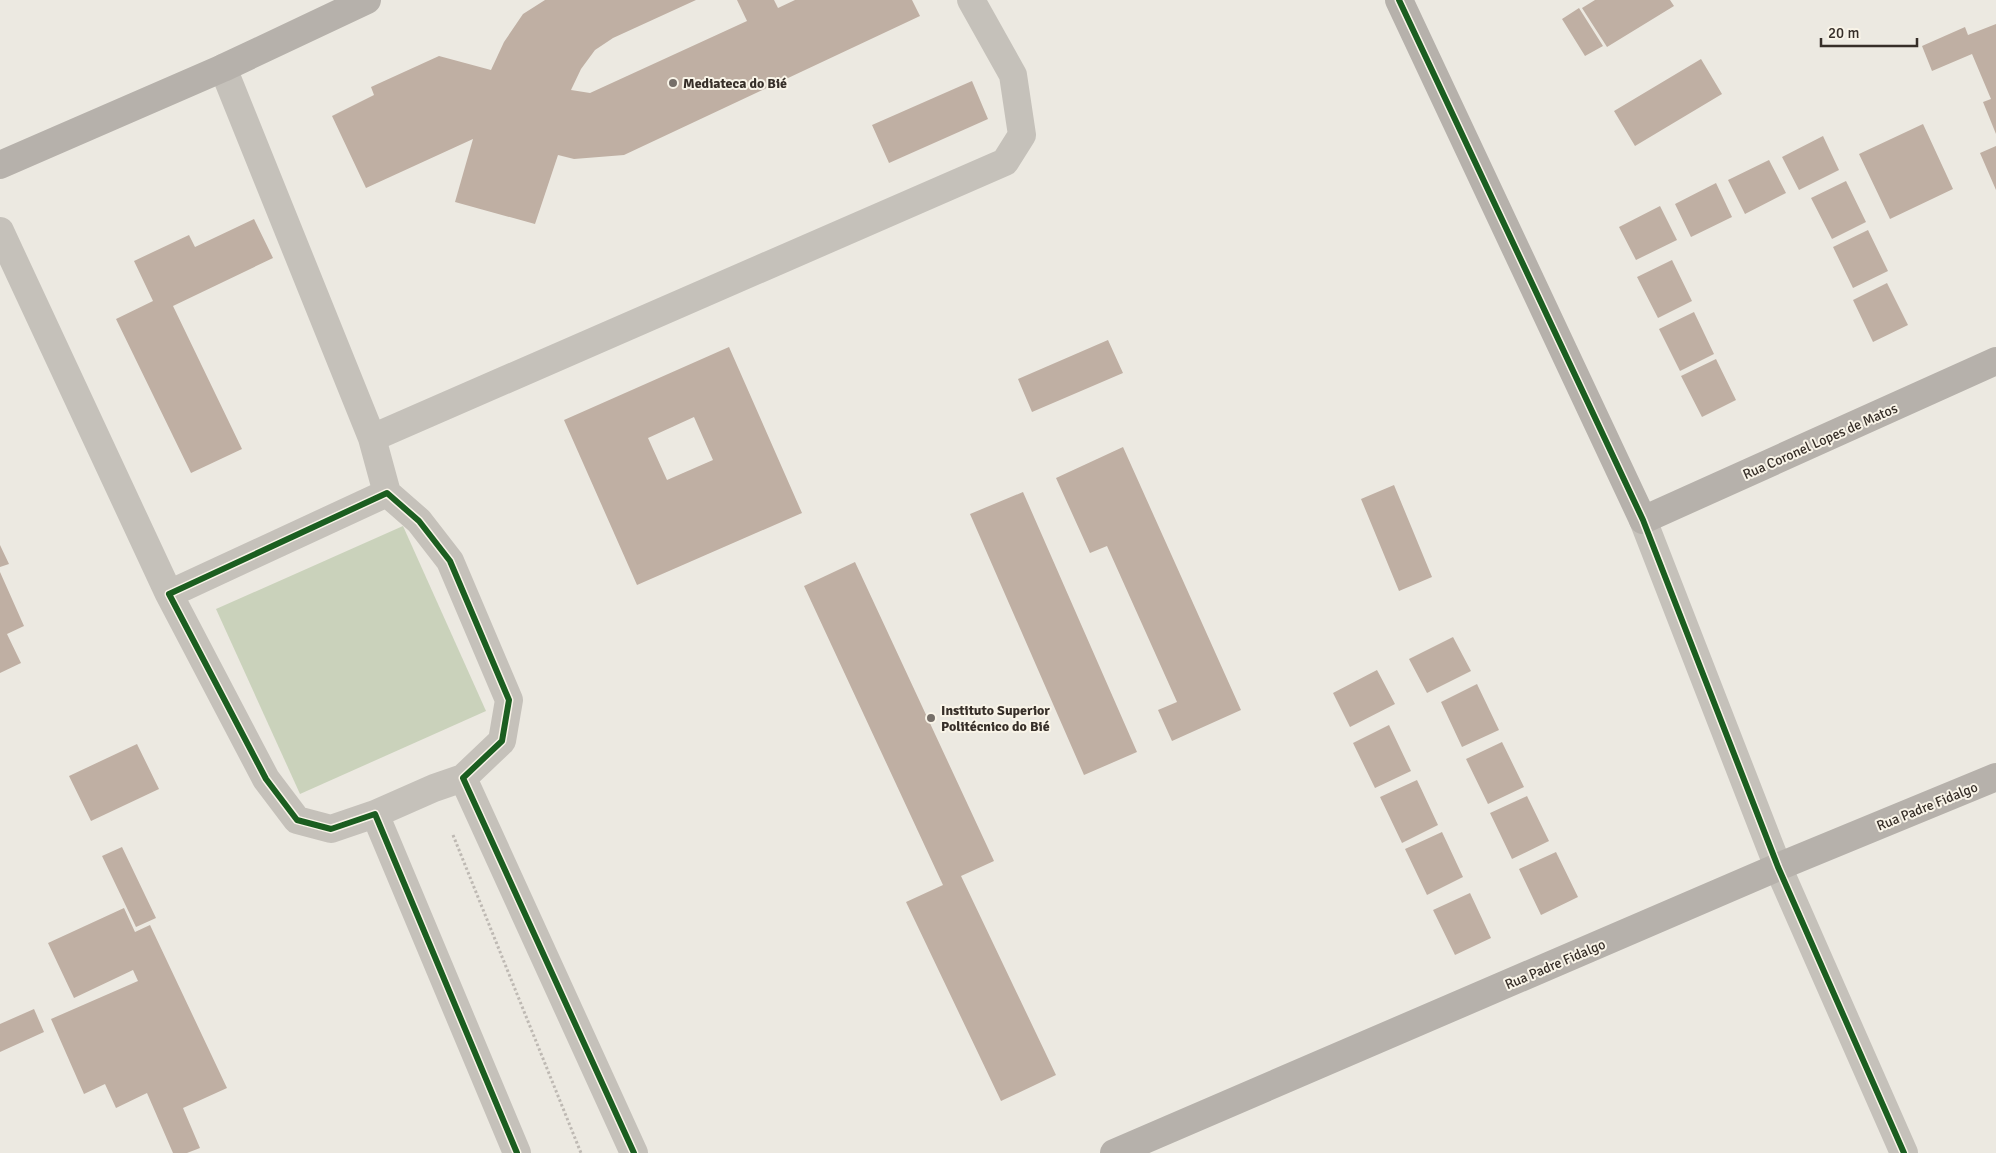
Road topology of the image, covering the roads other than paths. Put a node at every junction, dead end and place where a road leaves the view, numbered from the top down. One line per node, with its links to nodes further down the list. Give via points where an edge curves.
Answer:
1 (367, 0): 4 (street)
2 (971, 0): 8 (street, via 1012,75 1022,135 1004,162)
3 (1399, 0): 10 (street)
4 (223, 68): 5 (street); 8 (street)
5 (0, 165)
6 (0, 231): 11 (street)
7 (1996, 362): 10 (street, Rua Coronel Lopes de Matos)
8 (372, 438): 9 (street)
9 (387, 493): 11 (street); 13 (street, via 419,521 450,561 509,700 502,741)
10 (1643, 520): 15 (street)
11 (169, 594): 14 (street, via 266,780 297,820 332,829)
12 (1996, 777): 15 (street, Rua Padre Fidalgo)
13 (463, 778): 14 (street); 17 (street)
14 (375, 814): 16 (street)
15 (1778, 867): 18 (street, Rua Padre Fidalgo); 19 (street)
16 (517, 1153)
17 (634, 1153)
18 (1114, 1153)
19 (1904, 1153)

